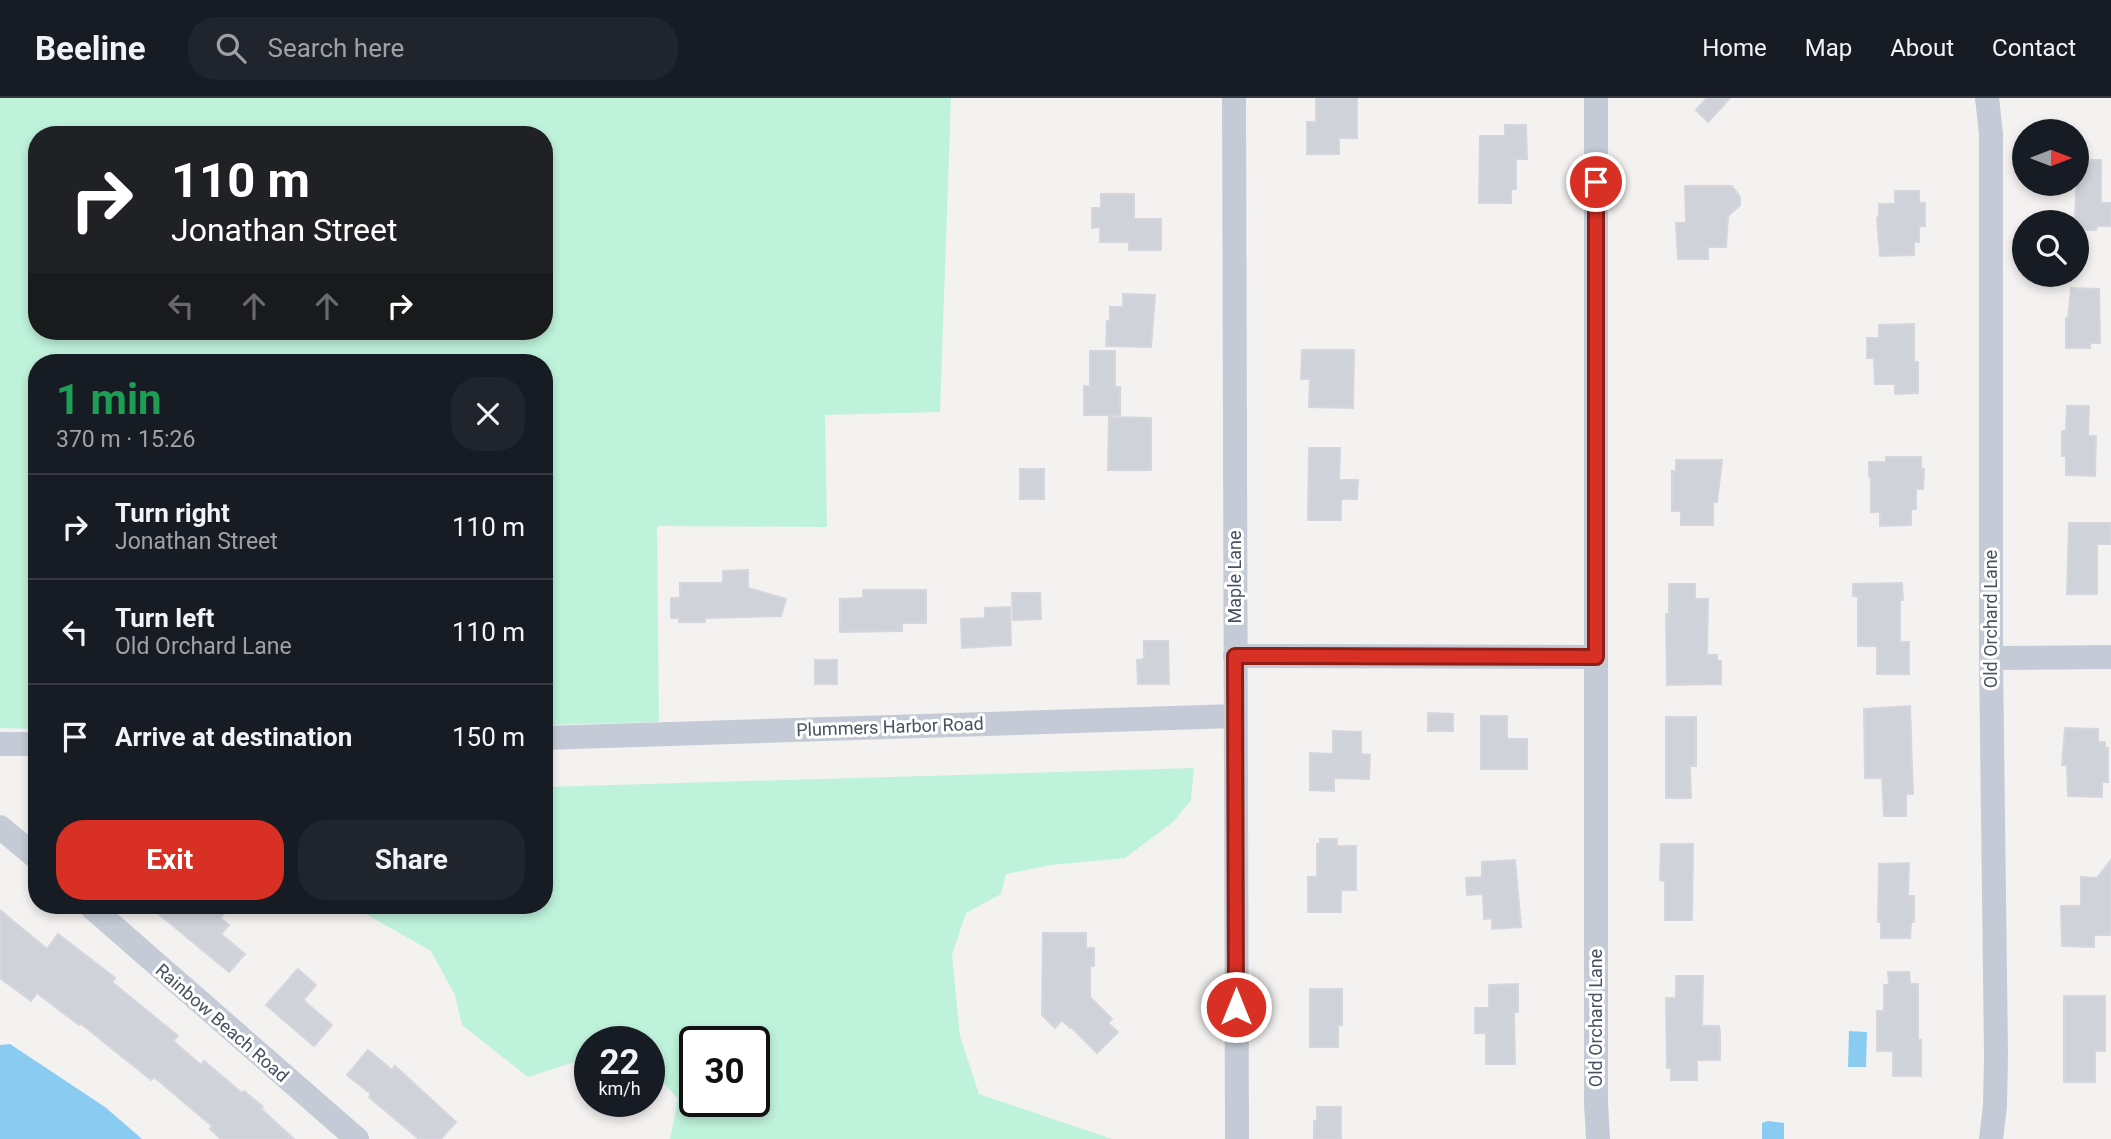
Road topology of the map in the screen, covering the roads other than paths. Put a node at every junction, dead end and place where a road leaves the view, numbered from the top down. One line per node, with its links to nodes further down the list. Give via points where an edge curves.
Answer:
1 (1234, 98): 4 (street, Maple Lane)
2 (1596, 98): 5 (street, Old Orchard Lane)
3 (1987, 98): 7 (street, Old Orchard Lane, via 1991,134)
4 (1235, 656): 5 (street); 8 (street, Maple Lane)
5 (1596, 657): 17 (street, Old Orchard Lane)
6 (2111, 657): 7 (street)
7 (1991, 658): 18 (street, Old Orchard Lane, via 1996,1055)
8 (1235, 716): 9 (street, Plummers Harbor Road); 16 (street, Maple Lane)
9 (553, 738)
10 (0, 744): 11 (street)
11 (28, 744)
12 (0, 827): 13 (street)
13 (28, 850)
14 (99, 914): 15 (street, Rainbow Beach Road)
15 (357, 1139)
16 (1237, 1139)
17 (1598, 1139)
18 (1992, 1139)

